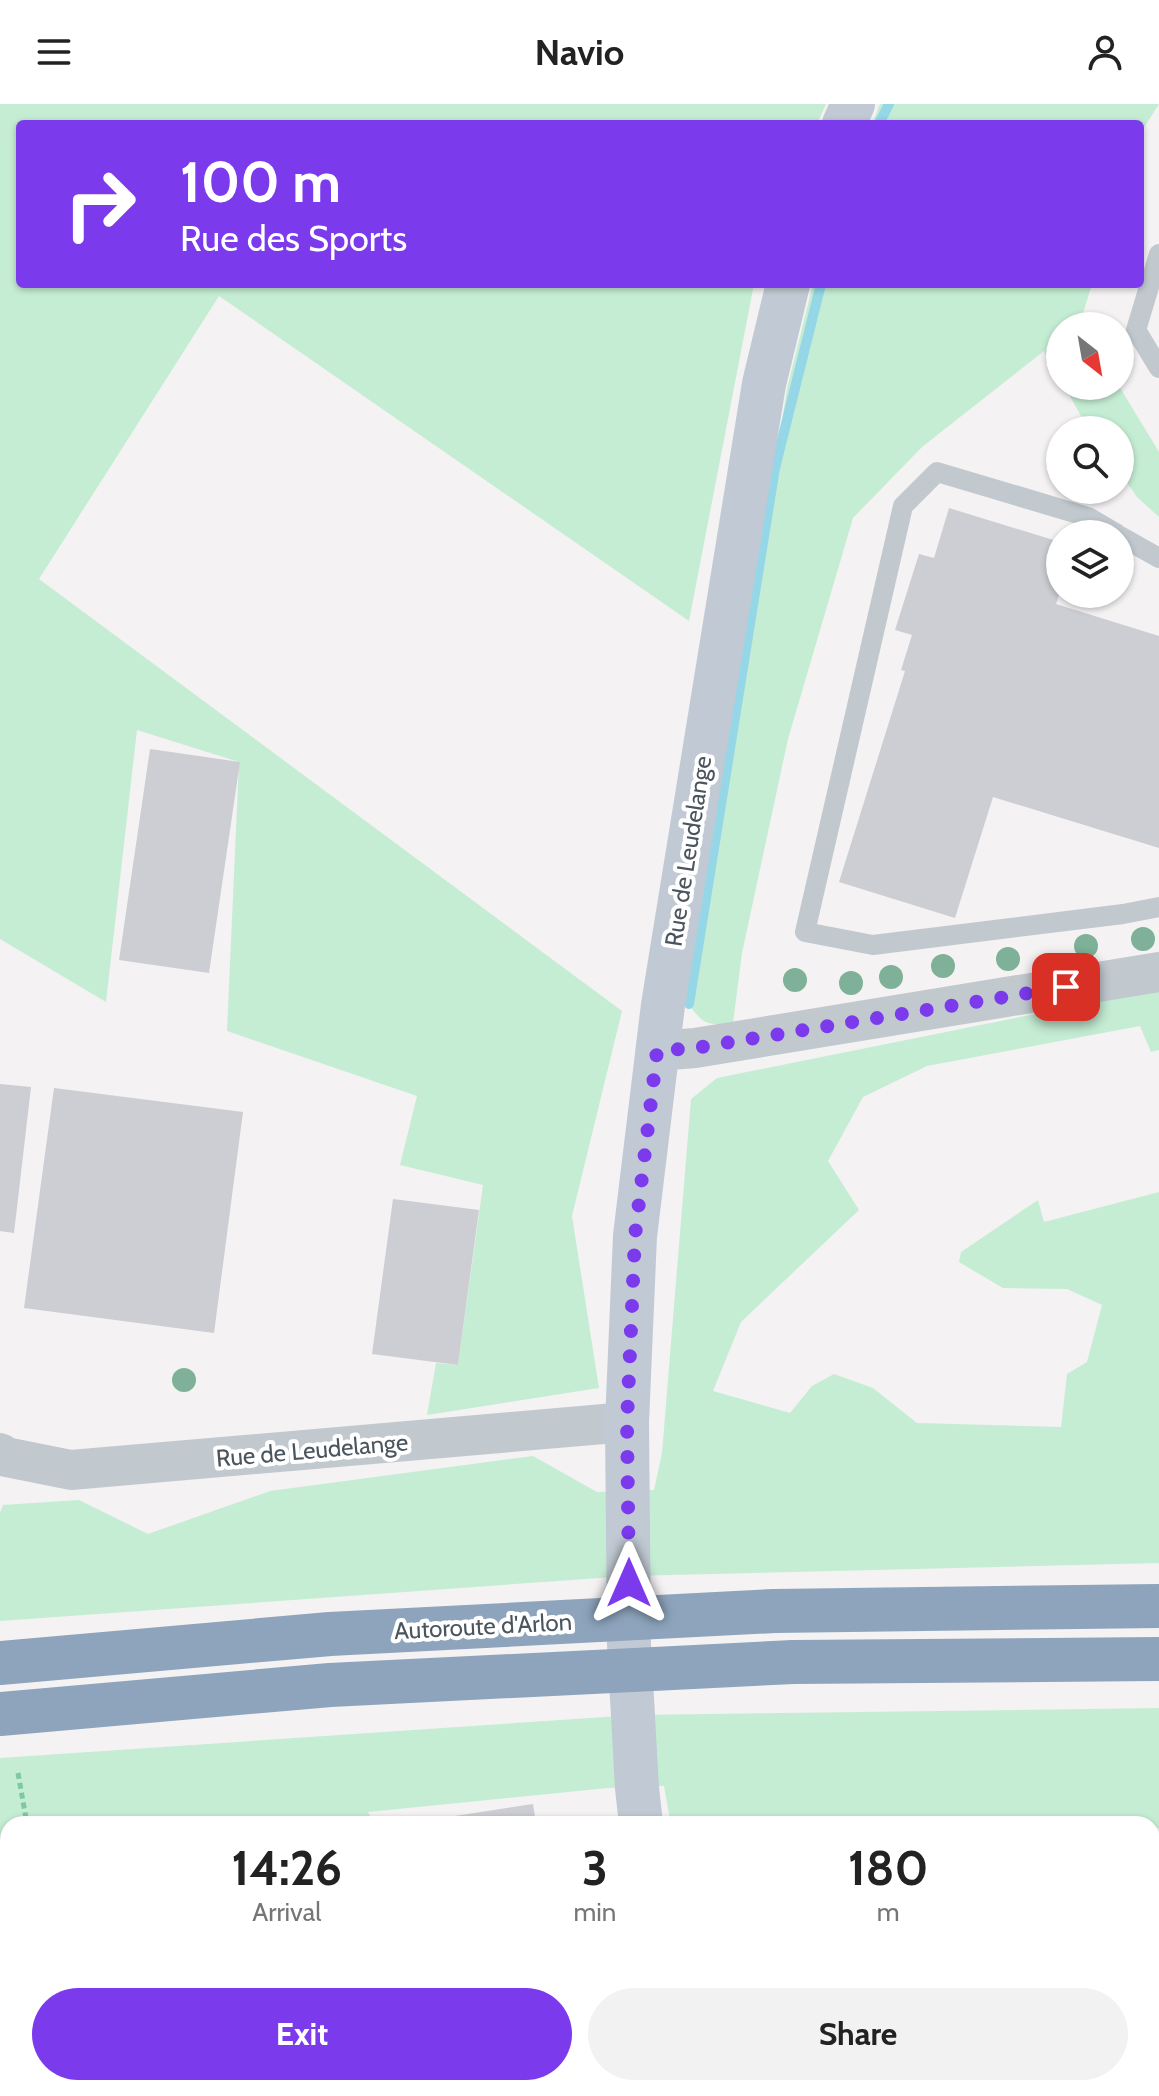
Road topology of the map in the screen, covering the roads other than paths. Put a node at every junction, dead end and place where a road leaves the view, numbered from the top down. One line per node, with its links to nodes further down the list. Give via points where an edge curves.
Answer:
1 (1159, 254): 3 (lane, via 1136,330)
2 (787, 288): 9 (main road, Rue de Leudelange, via 764,384)
3 (1159, 368)
4 (1093, 520): 7 (lane, via 937,472 903,506 805,932 873,945)
5 (1134, 544): 6 (lane)
6 (1159, 558)
7 (1159, 907)
8 (1159, 972): 9 (street)
9 (657, 1051): 10 (main road, Rue de Leudelange, via 635,1236)
10 (627, 1422): 11 (street, Rue de Leudelange, via 71,1470); 16 (main road, Rue de Leudelange, via 629,1644)
11 (0, 1453)
12 (1159, 1606): 14 (highway, Autoroute d'Arlon, via 774,1611 330,1634)
13 (1159, 1659): 15 (highway, via 793,1662 330,1685)
14 (0, 1663)
15 (0, 1714)
16 (639, 1806)

